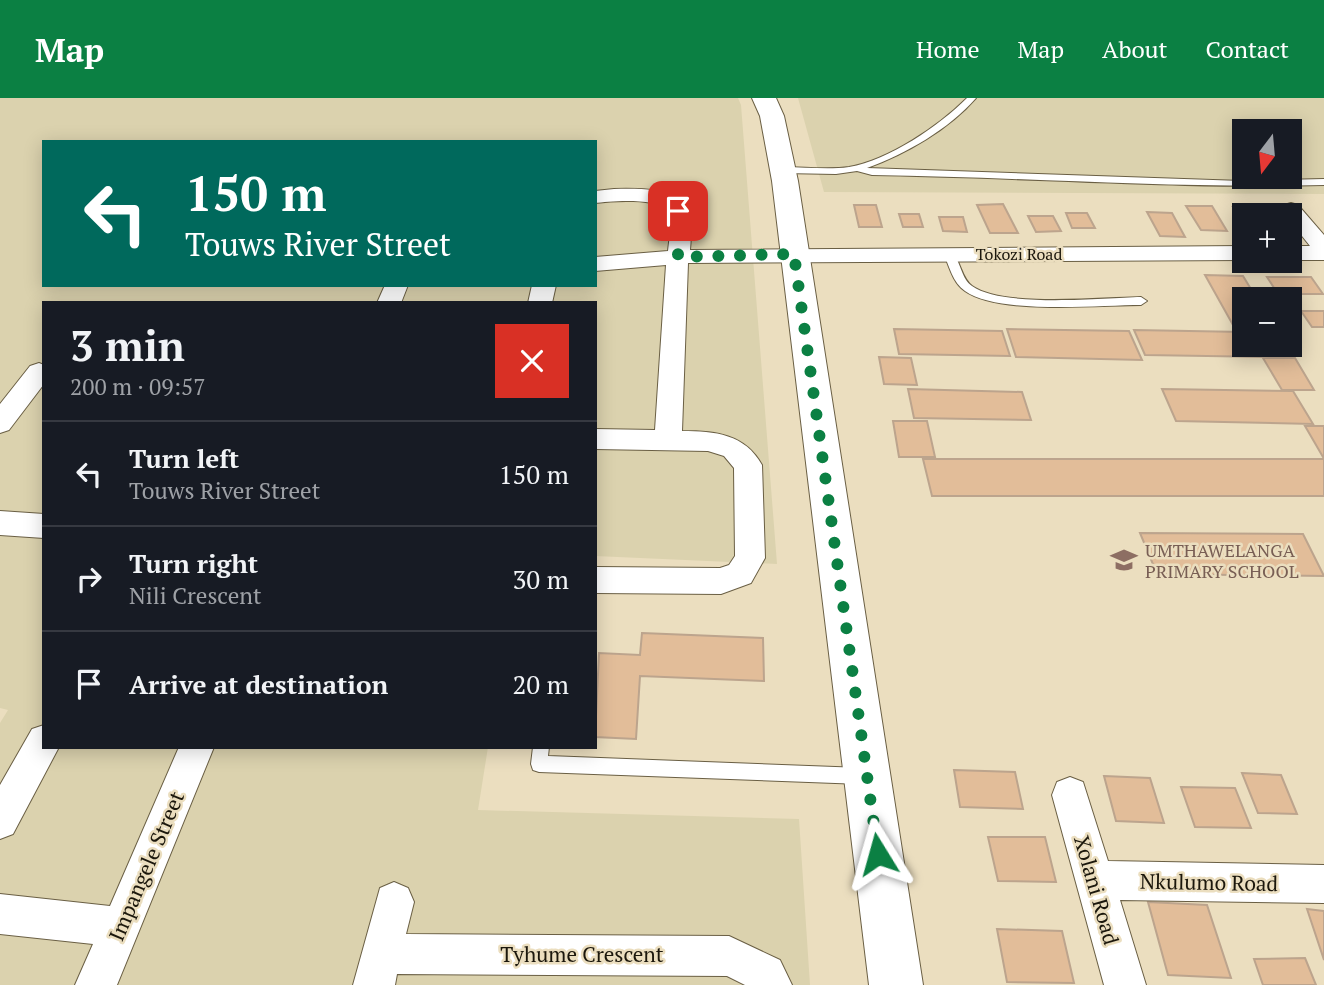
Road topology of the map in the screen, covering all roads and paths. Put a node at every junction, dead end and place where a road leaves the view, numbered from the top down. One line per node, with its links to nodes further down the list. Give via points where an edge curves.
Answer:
1 (764, 98): 4 (street)
2 (972, 98): 3 (lane, via 932,132)
3 (857, 168): 4 (lane); 5 (lane, via 1242,184)
4 (783, 170): 11 (street)
5 (1324, 183)
6 (597, 197): 13 (street, via 670,202 678,211)
7 (1302, 223): 8 (street)
8 (1324, 251): 9 (street)
9 (1302, 252)
10 (1232, 253): 12 (street, Tokozi Road)
11 (794, 254): 12 (street, Tokozi Road); 13 (street, Tokozi Road); 26 (street)
12 (949, 254): 15 (lane, via 969,289 996,300)
13 (678, 257): 14 (street, Tokozi Road); 19 (street)
14 (597, 264)
15 (1141, 301)
16 (38, 372): 17 (street)
17 (0, 422)
18 (597, 439): 19 (street)
19 (668, 439): 22 (street, via 708,441 734,449 748,465 750,558 740,574 721,581)
20 (0, 523): 21 (street)
21 (42, 526)
22 (597, 580)
23 (42, 745): 28 (street)
24 (196, 749): 33 (street, Impangele Street)
25 (541, 749): 26 (lane, via 539,764)
26 (867, 776): 37 (street)
27 (1070, 795): 29 (street, Xolani Road)
28 (0, 821)
29 (1095, 880): 30 (street, Nkulumo Road); 38 (street, Xolani Road)
30 (1324, 884)
31 (394, 902): 34 (street, Tyhume Crescent)
32 (0, 915): 33 (street)
33 (119, 927): 35 (street, Impangele Street)
34 (378, 970): 36 (street, Tyhume Crescent, via 729,956 765,974)
35 (96, 985)
36 (771, 985)
37 (896, 985)
38 (1125, 985)

